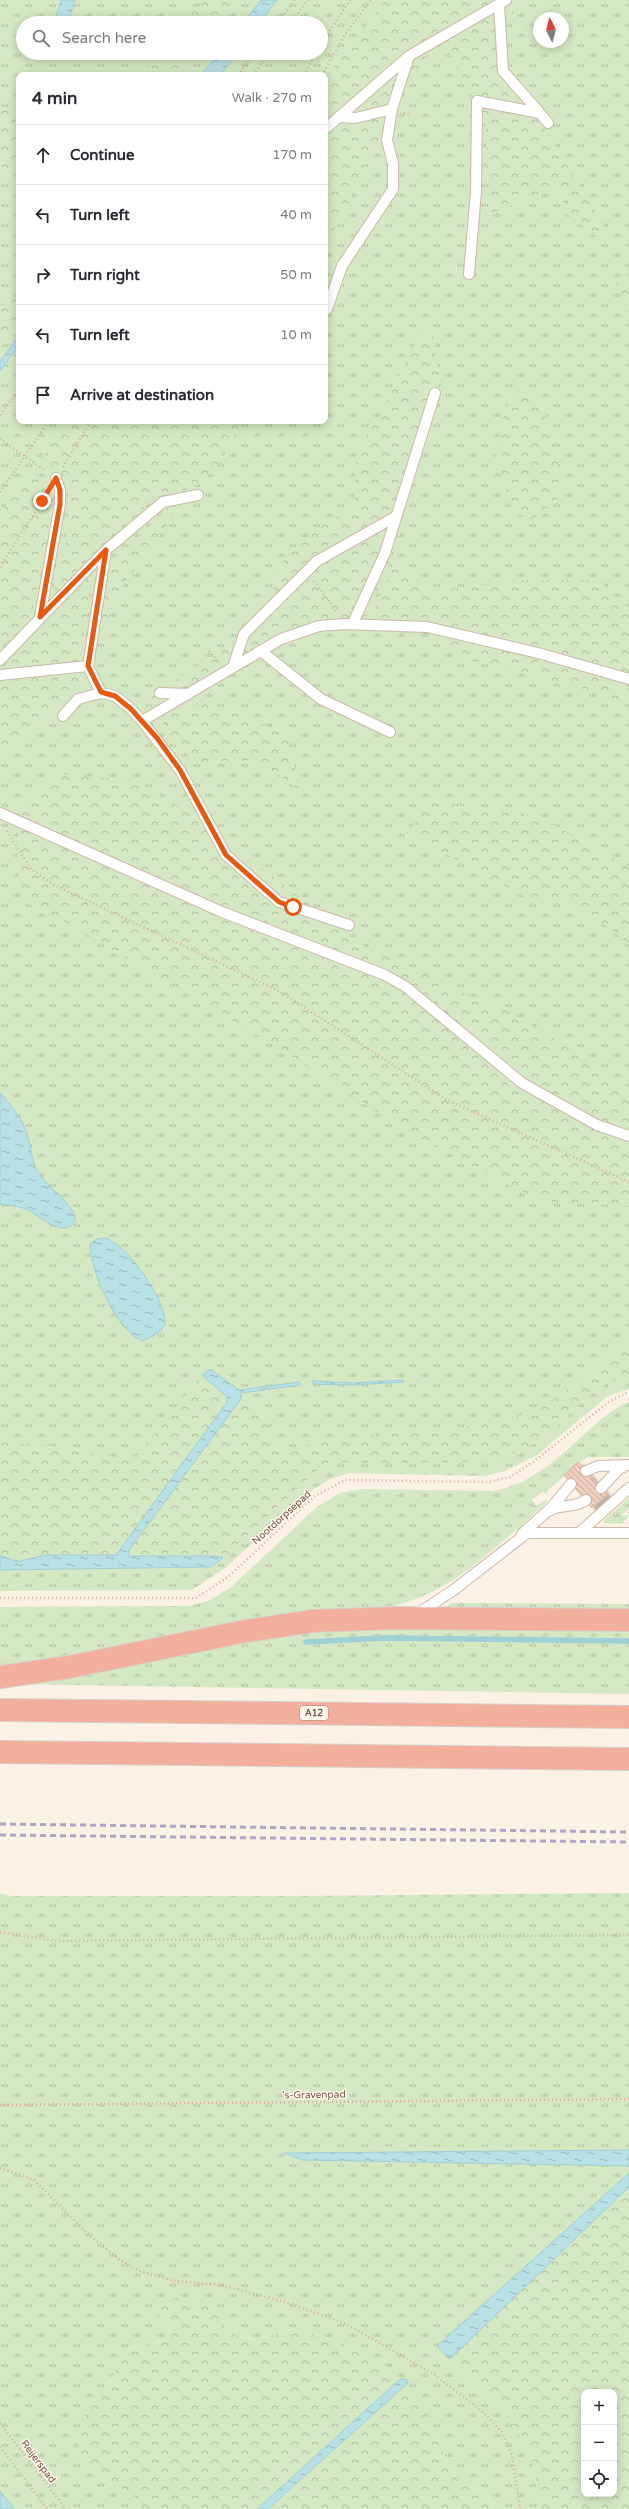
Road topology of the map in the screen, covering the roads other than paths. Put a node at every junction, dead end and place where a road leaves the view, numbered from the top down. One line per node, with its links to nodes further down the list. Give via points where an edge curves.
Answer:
1 (503, 2): 2 (lane); 4 (lane, via 503,71)
2 (409, 56): 3 (lane); 5 (lane)
3 (392, 109): 5 (lane, via 356,118); 9 (lane, via 387,140)
4 (540, 112): 6 (lane); 10 (lane, via 477,101 476,191)
5 (340, 117): 7 (lane)
6 (548, 123)
7 (328, 127)
8 (399, 152): 9 (lane)
9 (393, 164): 11 (lane, via 393,189 342,266)
10 (469, 274)
11 (328, 306)
12 (435, 394): 15 (lane)
13 (56, 478): 17 (lane, via 60,490 60,504)
14 (198, 495): 16 (lane, via 163,502)
15 (395, 517): 18 (lane, via 385,553); 22 (lane, via 317,561 244,634)
16 (106, 550): 17 (lane); 21 (lane)
17 (40, 617): 20 (lane)
18 (348, 623): 19 (lane, via 319,626 281,639); 24 (lane, via 428,627 538,653)
19 (261, 651): 22 (lane); 30 (lane, via 321,699)
20 (0, 660)
21 (88, 666): 23 (lane); 25 (lane)
22 (233, 668): 27 (lane)
23 (0, 675)
24 (629, 679)
25 (101, 692): 28 (lane, via 78,699); 29 (lane, via 115,696)
26 (160, 693): 27 (lane)
27 (188, 694): 29 (lane)
28 (62, 716)
29 (142, 721): 32 (lane, via 180,770 226,855 279,902)
30 (390, 732)
31 (0, 814): 33 (lane, via 222,912 385,975 406,987 522,1083 597,1125)
32 (349, 925)
33 (629, 1136)
34 (629, 1465): 35 (lane, via 598,1466); 37 (lane, via 619,1469)
35 (586, 1471)
36 (571, 1484): 40 (lane)
37 (601, 1488)
38 (629, 1488): 41 (lane)
39 (586, 1500): 40 (lane, via 577,1506)
40 (549, 1511): 43 (lane)
41 (579, 1533): 42 (lane); 43 (lane, via 530,1532)
42 (629, 1533)
43 (514, 1540): 44 (lane, via 459,1586)
44 (411, 1618): 45 (highway); 46 (highway, via 346,1619 285,1624)
45 (629, 1620)
46 (0, 1677)
47 (0, 1710): 48 (highway, A12)
48 (629, 1717)
49 (0, 1752): 50 (highway)
50 (629, 1759)

